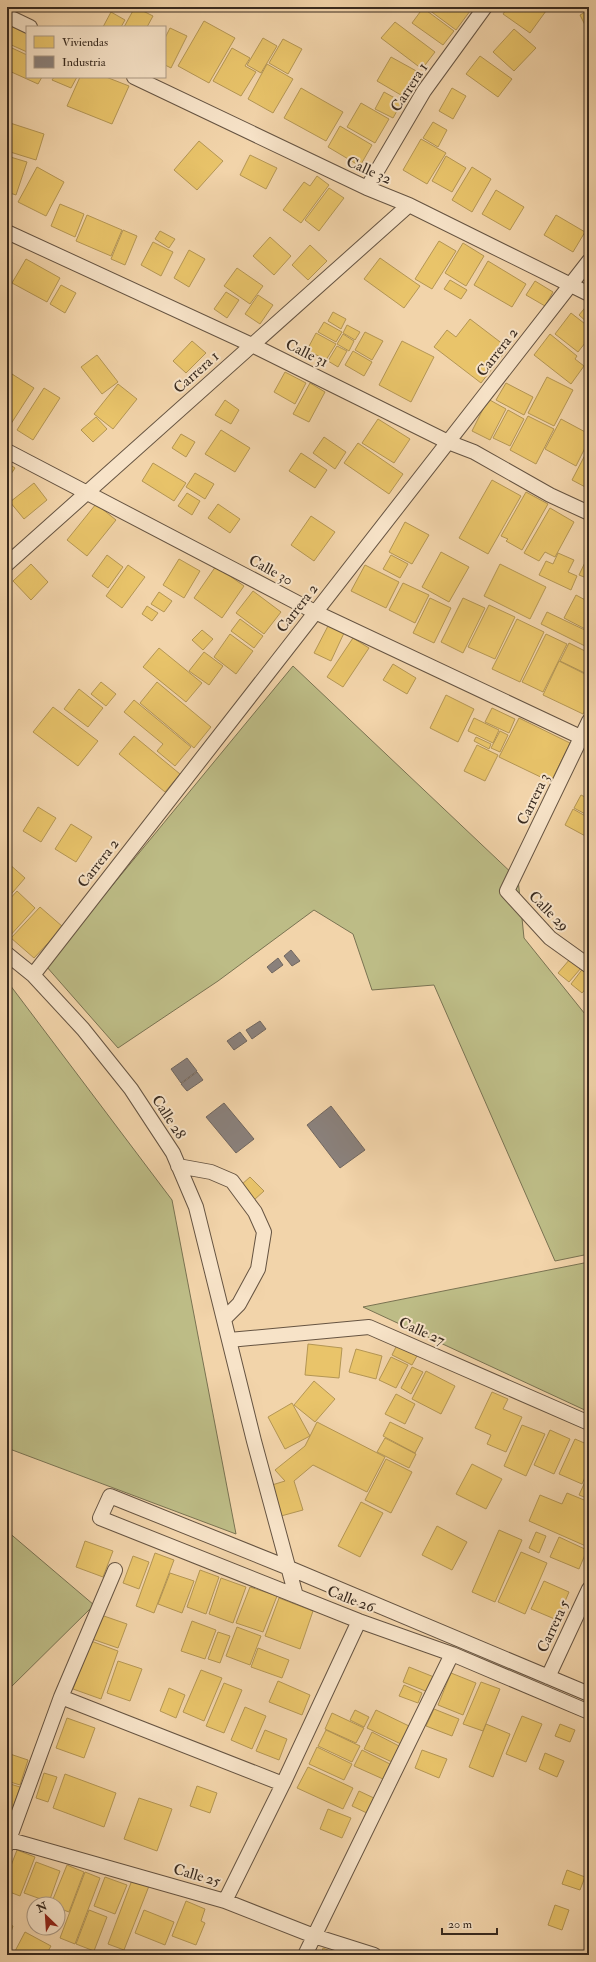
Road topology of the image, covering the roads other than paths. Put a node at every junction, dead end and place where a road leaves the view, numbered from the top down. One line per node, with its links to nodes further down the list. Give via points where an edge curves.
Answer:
1 (485, 7): 5 (street, Carrera 1, via 424,91)
2 (7, 16): 3 (street)
3 (28, 26)
4 (136, 78): 5 (street, Calle 32)
5 (367, 188): 6 (street, Calle 32)
6 (409, 205): 9 (street, Calle 32); 11 (street, Carrera 1)
7 (7, 232): 11 (street, Calle 31)
8 (589, 261): 9 (street, Carrera 2)
9 (570, 286): 10 (street, Calle 32); 12 (street, Carrera 2)
10 (589, 294)
11 (252, 345): 12 (street, Calle 31); 14 (street, Carrera 1)
12 (448, 442): 15 (street, Calle 31, via 474,452 550,495); 17 (street, Carrera 2)
13 (7, 451): 14 (street, Calle 30)
14 (87, 492): 16 (street, Carrera 1); 17 (street, Calle 30)
15 (589, 513)
16 (7, 564)
17 (315, 612): 19 (street, Calle 30); 23 (street, Carrera 2)
18 (589, 721): 19 (street, Carrera 3)
19 (585, 739): 20 (street, Carrera 3)
20 (507, 892): 22 (street, Calle 29, via 550,938)
21 (7, 954): 23 (street, Calle 28)
22 (589, 966)
23 (32, 975): 24 (street, Calle 28, via 83,1029 131,1089 173,1153)
24 (178, 1166): 25 (street, Calle 28, via 196,1207); 25 (street, via 211,1172 232,1181 255,1212 264,1232 258,1268 239,1304)
25 (224, 1320): 26 (street, Calle 28)
26 (229, 1340): 27 (street, Calle 27, via 369,1327); 28 (street, Calle 28)
27 (589, 1423)
28 (289, 1568): 31 (street, Calle 28); 31 (street, Calle 26, via 110,1496 100,1518); 34 (street, Calle 26)
29 (115, 1570): 36 (street)
30 (589, 1589): 34 (street, Carrera 5)
31 (296, 1596): 32 (street, Calle 26)
32 (359, 1621): 33 (street, Calle 26); 38 (street)
33 (452, 1654): 37 (street, Calle 26); 41 (street)
34 (548, 1677): 35 (street, Calle 26)
35 (589, 1694)
36 (61, 1697): 38 (street); 39 (street)
37 (589, 1712)
38 (283, 1784): 40 (street)
39 (8, 1841): 40 (street, Calle 25)
40 (225, 1901): 41 (street, Calle 25)
41 (314, 1936): 42 (street); 43 (street, Calle 25)
42 (305, 1955)
43 (374, 1955)

